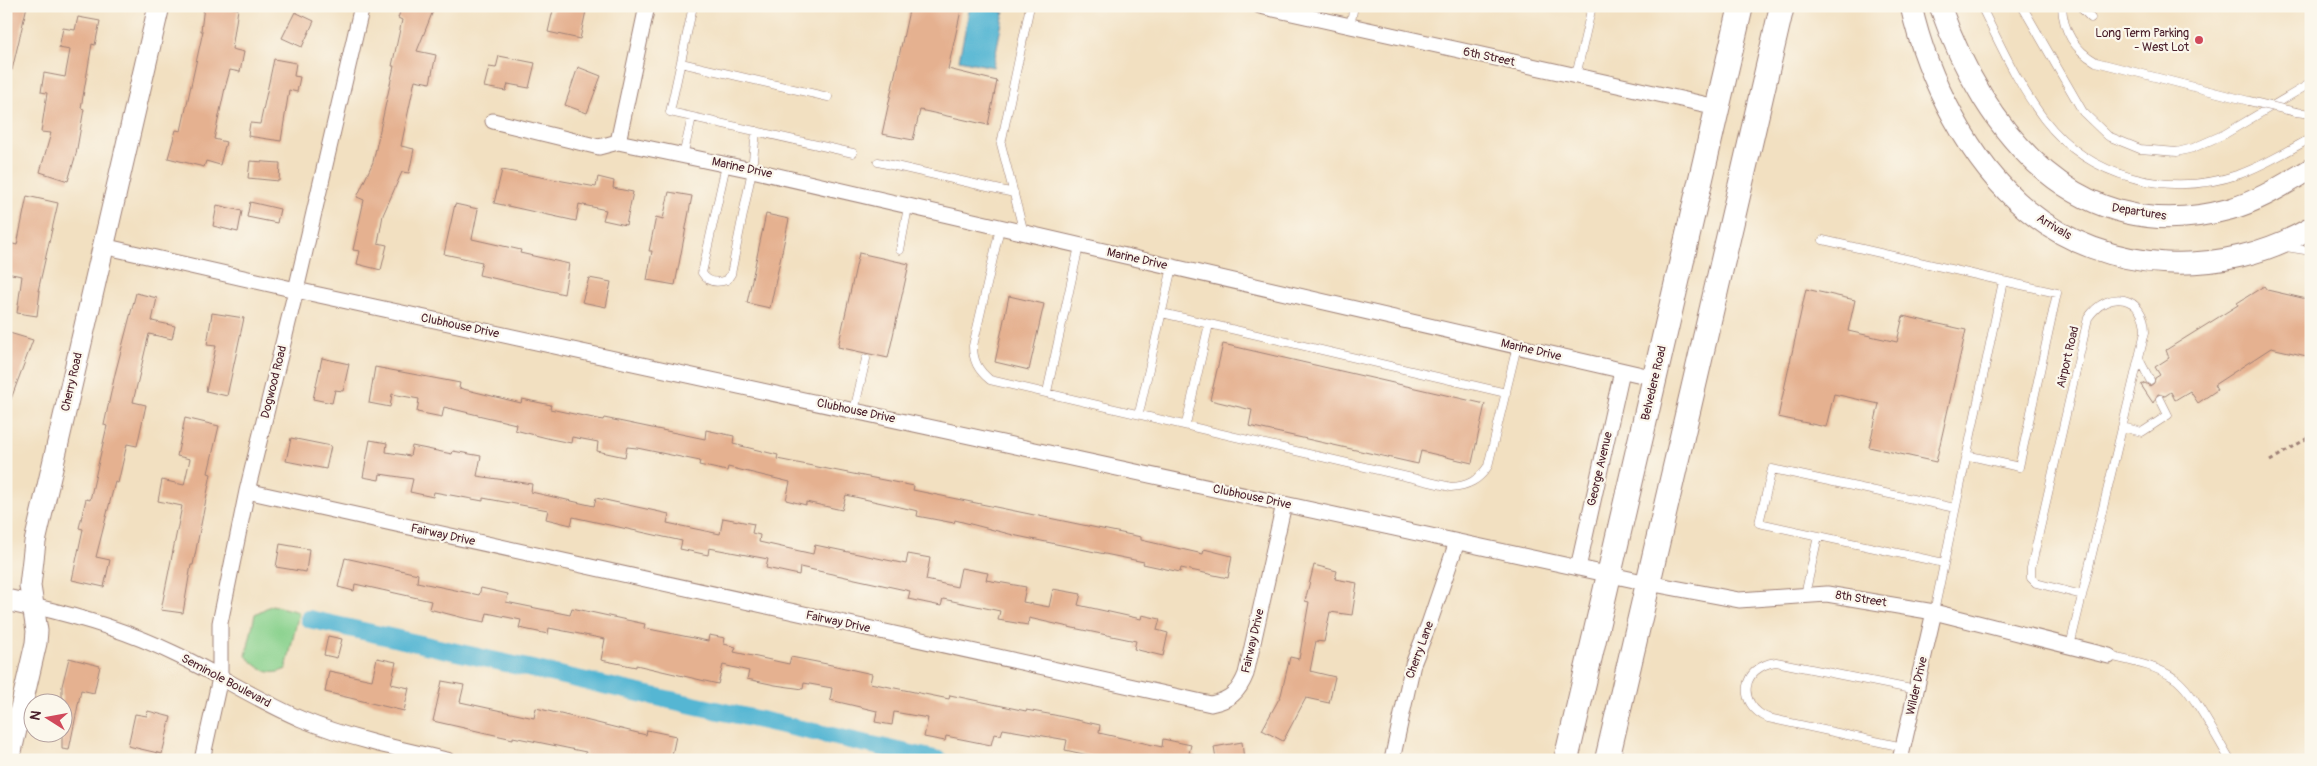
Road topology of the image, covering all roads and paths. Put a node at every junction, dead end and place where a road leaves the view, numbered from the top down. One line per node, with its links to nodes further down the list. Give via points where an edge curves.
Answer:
1 (159, 6): 42 (street, Cherry Road)
2 (362, 6): 49 (street, Dogwood Road)
3 (647, 6): 29 (street)
4 (693, 6): 19 (lane)
5 (1030, 6): 36 (lane, via 1001,144)
6 (1260, 6): 18 (street, 6th Street)
7 (1354, 6): 18 (lane)
8 (1592, 6): 20 (lane)
9 (1741, 6): 23 (main road, Belvedere Road)
10 (1782, 6): 76 (main road)
11 (1911, 6): 44 (street, Arrivals, via 1920,44 1933,76 1965,135 2005,188 2026,210 2049,226 2109,253 2166,264 2225,260)
12 (1940, 6): 34 (street, Departures, via 1964,64 2012,141 2055,181 2082,197 2110,208 2140,214 2197,216 2257,200)
13 (1981, 6): 28 (lane, via 2003,51 2044,120 2077,152 2109,171 2145,182 2166,184 2218,180 2258,167)
14 (2022, 6): 21 (lane, via 2083,112 2108,136 2140,149 2177,152 2193,148 2225,134)
15 (2062, 6): 24 (lane, bridge, via 2069,36 2085,55 2096,62)
16 (2081, 6): 17 (lane)
17 (2091, 18)
18 (1350, 26): 20 (street, 6th Street)
19 (681, 63): 22 (lane); 25 (lane, via 670,112)
20 (1576, 76): 23 (street, 6th Street)
21 (2311, 83)
22 (828, 97)
23 (1717, 107): 56 (main road, Belvedere Road)
24 (2311, 114)
25 (692, 117): 27 (lane); 31 (lane)
26 (493, 121): 29 (street, Marine Drive, via 599,146)
27 (756, 131): 30 (lane); 35 (lane)
28 (2311, 138)
29 (618, 142): 31 (street, Marine Drive)
30 (853, 153)
31 (682, 156): 33 (street, Marine Drive)
32 (878, 162): 36 (lane)
33 (726, 165): 35 (street, Marine Drive); 35 (lane, via 702,273 712,281 727,280 731,274)
34 (2311, 169)
35 (752, 170): 37 (street, Marine Drive)
36 (1014, 193): 40 (lane)
37 (908, 207): 38 (street, Marine Drive); 45 (lane)
38 (1000, 228): 40 (street, Marine Drive); 58 (lane, via 973,356 990,380)
39 (2311, 228): 44 (street, Arrivals)
40 (1024, 233): 43 (street, Marine Drive)
41 (1823, 240): 48 (lane)
42 (104, 246): 49 (street, Clubhouse Drive); 80 (street, Cherry Road, via 35,542 30,586)
43 (1079, 246): 47 (street, Marine Drive); 58 (lane)
44 (2276, 246): 46 (lane)
45 (900, 250)
46 (2311, 251)
47 (1172, 267): 50 (lane); 52 (street, Marine Drive)
48 (2003, 281): 66 (lane); 66 (lane, via 2057,293 2055,303 2019,466)
49 (296, 290): 61 (street, Clubhouse Drive); 68 (street, Dogwood Road)
50 (1162, 312): 51 (lane); 62 (lane)
51 (1209, 324): 59 (lane); 63 (lane)
52 (1517, 346): 55 (street, Marine Drive); 59 (lane)
53 (866, 359): 61 (lane)
54 (2139, 359): 57 (lane); 64 (lane, Airport Road); 78 (lane, Airport Road, via 2145,324 2137,307 2116,299 2103,302 2088,318 2030,574 2036,583)
55 (1622, 371): 56 (street, Marine Drive); 74 (street, George Avenue)
56 (1655, 378): 75 (main road, Belvedere Road)
57 (2150, 380)
58 (1047, 392): 62 (lane)
59 (1506, 393): 63 (lane, via 1488,466 1473,482 1462,486 1451,487)
60 (2160, 399): 64 (lane, via 2168,415 2142,432)
61 (854, 411): 69 (street, Clubhouse Drive)
62 (1139, 414): 63 (lane)
63 (1186, 424)
64 (2122, 427): 78 (lane, Airport Road)
65 (2311, 436): 67 (path)
66 (1966, 455): 70 (lane)
67 (2270, 461)
68 (247, 491): 69 (street, Fairway Drive, via 1211,704 1234,695 1242,686); 84 (street, Dogwood Road, via 220,623)
69 (1284, 504): 72 (street, Clubhouse Drive)
70 (1955, 508): 71 (lane, via 1772,469 1759,523); 73 (lane)
71 (1818, 536): 73 (lane); 77 (lane)
72 (1457, 542): 74 (street, Clubhouse Drive); 91 (street, Cherry Lane, via 1413,664)
73 (1944, 563): 81 (lane)
74 (1578, 568): 75 (street, Clubhouse Drive)
75 (1609, 575): 76 (street, 8th Street); 92 (main road, Belvedere Road)
76 (1648, 583): 77 (street, 8th Street, via 1739,600); 93 (main road)
77 (1805, 595): 81 (street, 8th Street, via 1827,594)
78 (2082, 595): 82 (lane, Airport Road)
79 (6, 600): 80 (street, Seminole Boulevard)
80 (33, 606): 84 (street, Seminole Boulevard, via 108,626 174,653); 88 (street, Cherry Road, via 36,643)
81 (1934, 612): 82 (street, 8th Street); 85 (street, Wilder Drive)
82 (2070, 646): 83 (street, 8th Street)
83 (2109, 656): 94 (lane, via 2151,667 2175,678 2191,696)
84 (220, 678): 87 (street, Seminole Boulevard, via 302,719); 89 (street, Dogwood Road)
85 (1916, 690): 86 (street, Wilder Drive); 86 (lane, via 1776,662 1758,667 1748,682 1748,700 1760,715)
86 (1901, 754)
87 (408, 756): 90 (street, Seminole Boulevard)
88 (9, 760)
89 (202, 760)
90 (447, 760)
91 (1392, 760)
92 (1566, 760)
93 (1608, 760)
94 (2230, 760)

